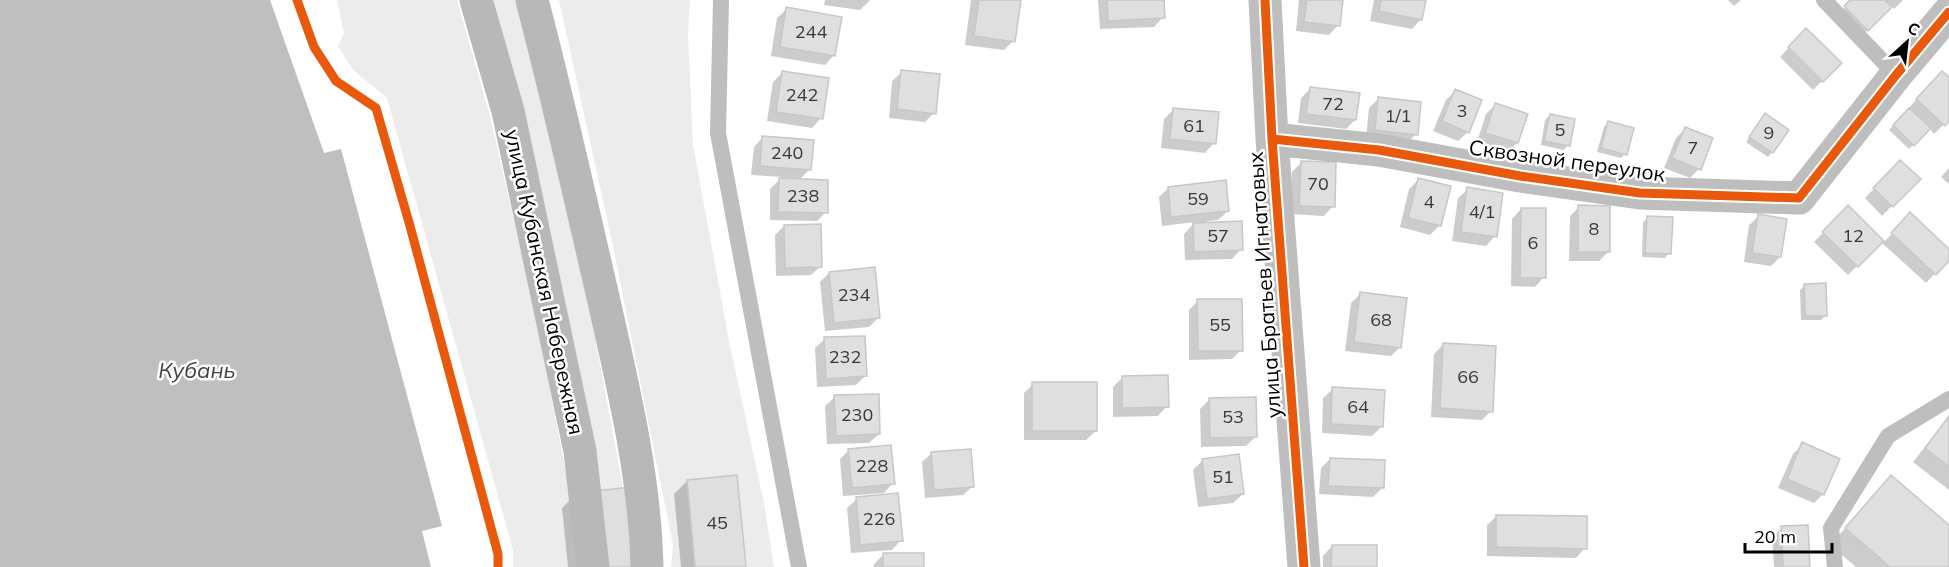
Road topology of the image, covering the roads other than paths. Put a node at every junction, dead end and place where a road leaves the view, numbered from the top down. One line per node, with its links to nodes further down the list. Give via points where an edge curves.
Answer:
1 (477, 0): 10 (main road, улица Кубанская Набережная, via 508,111 578,439)
2 (532, 0): 11 (main road, via 632,425)
3 (721, 0): 12 (lane, via 718,133)
4 (1265, 0): 8 (street, улица Братьев Игнатовых)
5 (1824, 0): 7 (lane)
6 (1949, 12): 7 (street, Сквозной переулок)
7 (1896, 75): 8 (street, Сквозной переулок, via 1799,198 1640,193 1379,150)
8 (1272, 139): 13 (street, улица Братьев Игнатовых)
9 (1949, 399): 14 (lane, via 1888,436 1831,528)
10 (593, 567)
11 (647, 567)
12 (799, 567)
13 (1304, 567)
14 (1835, 567)

